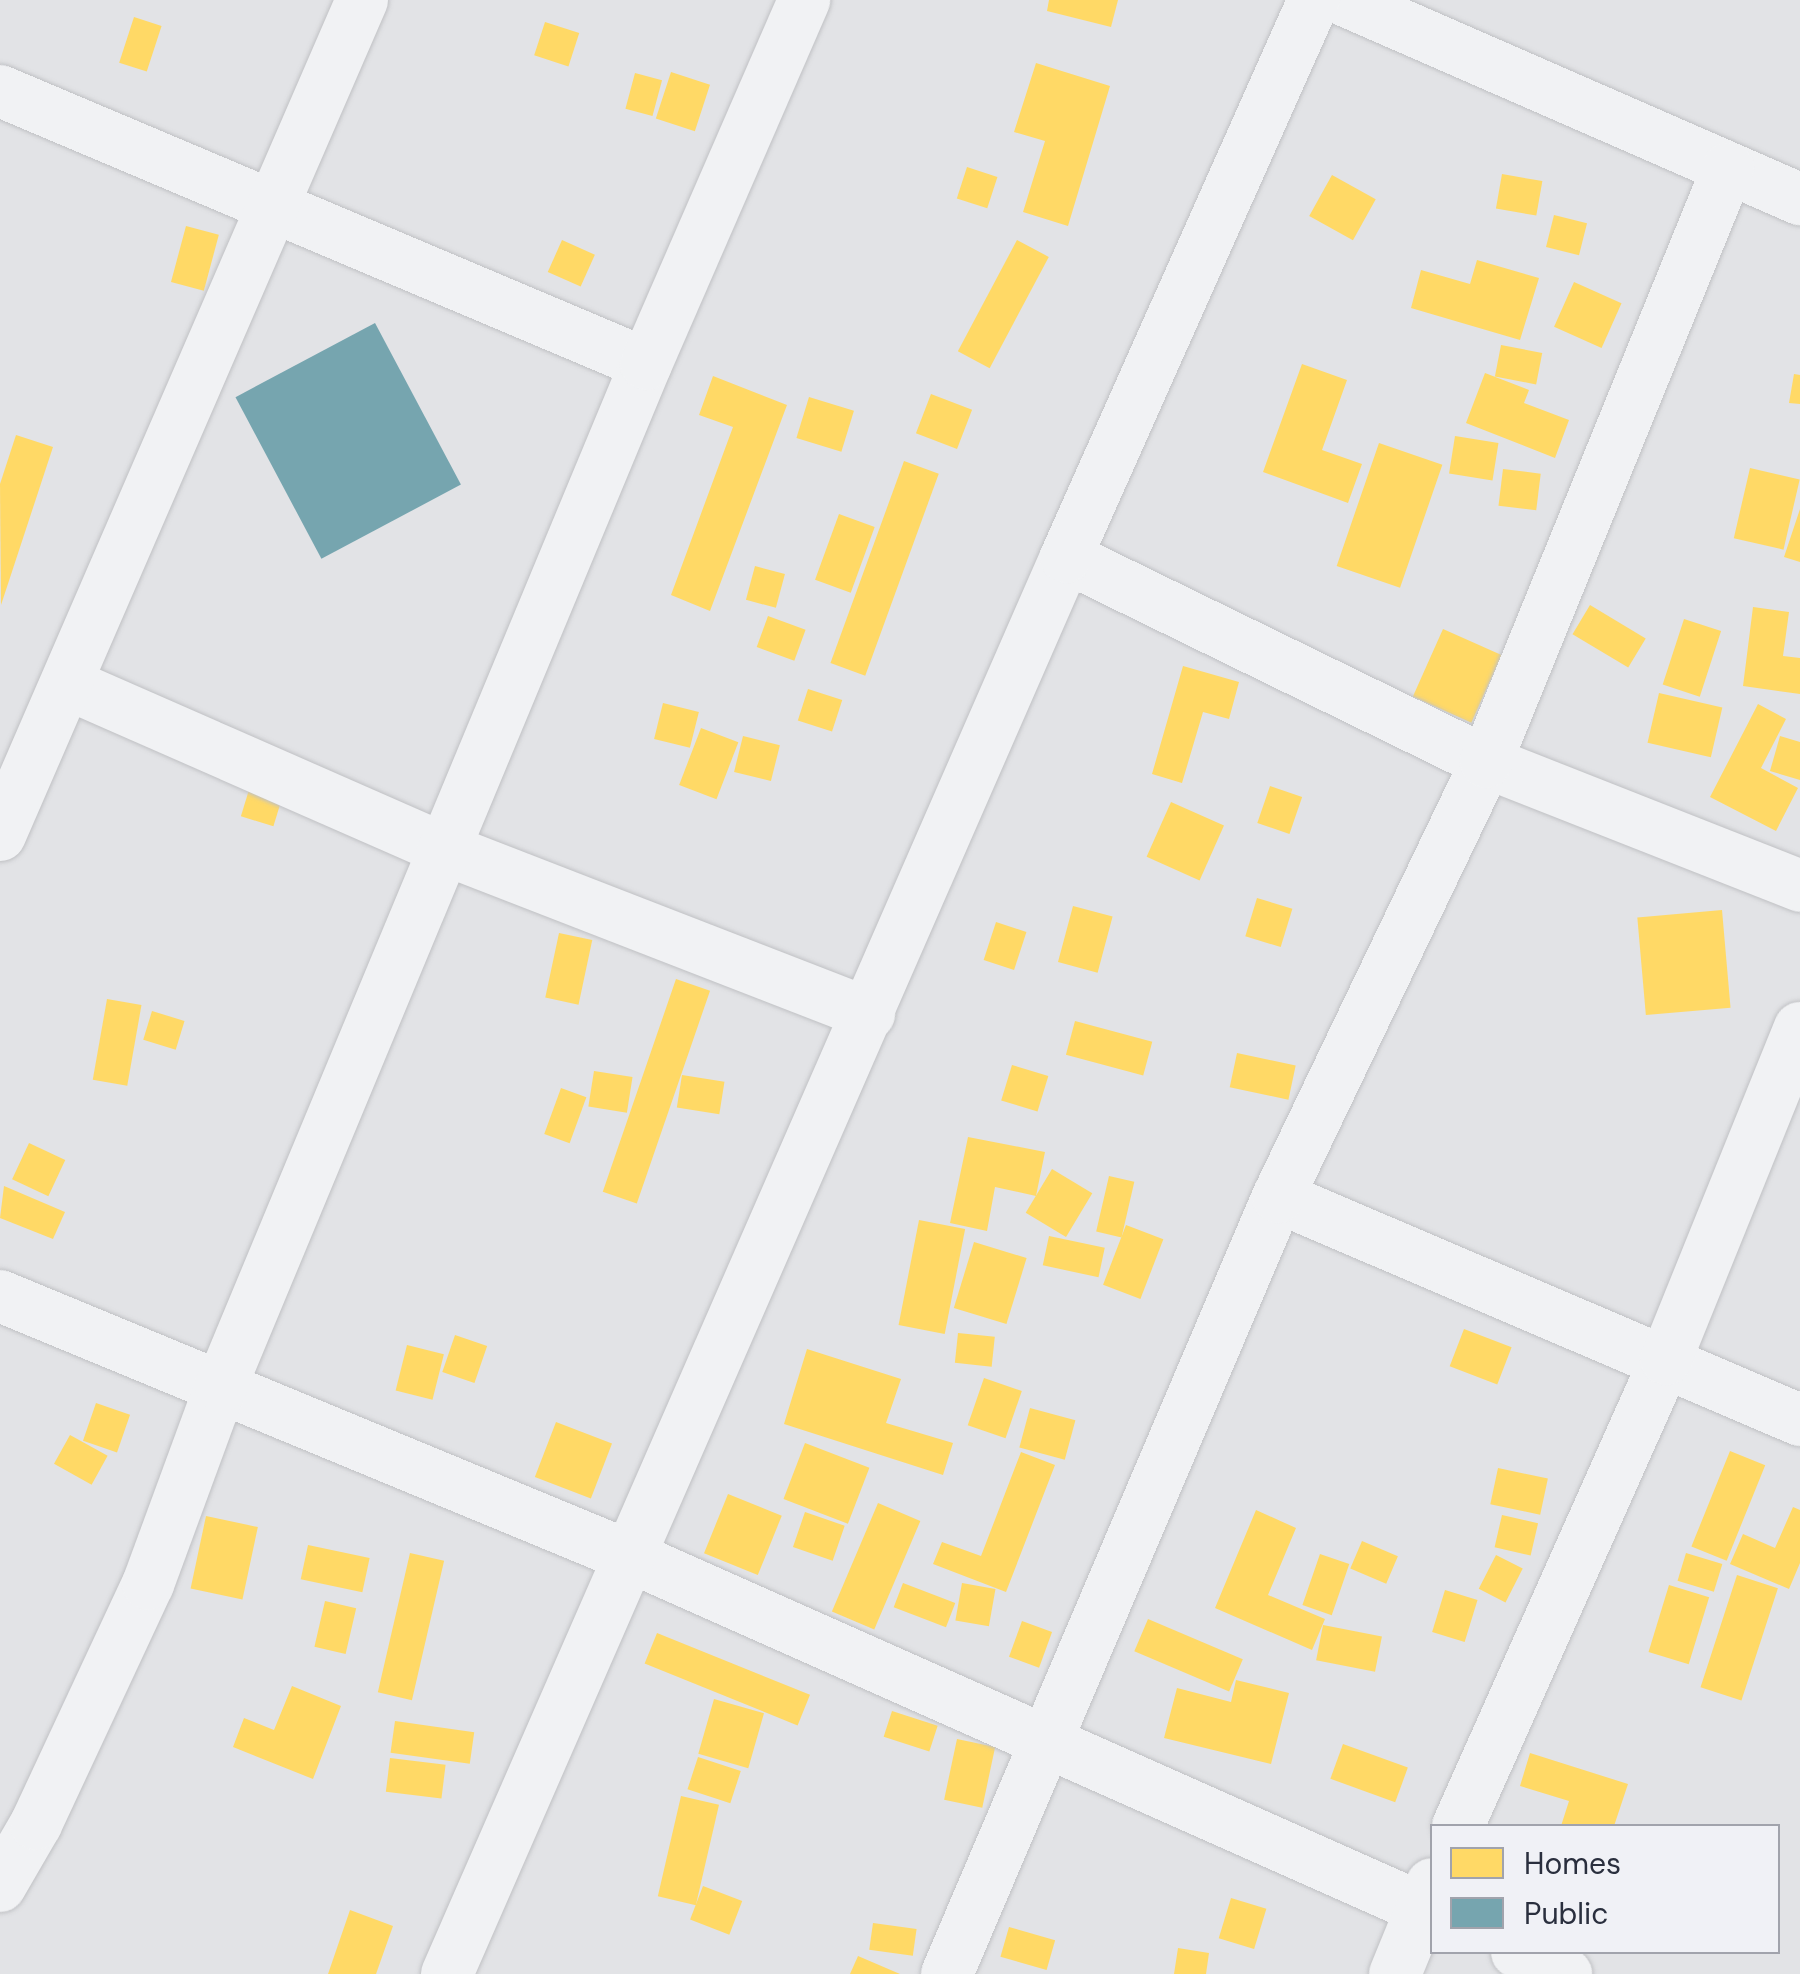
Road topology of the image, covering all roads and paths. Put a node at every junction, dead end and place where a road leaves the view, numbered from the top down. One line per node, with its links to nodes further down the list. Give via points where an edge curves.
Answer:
1 (362, 0): 8 (street)
2 (804, 0): 9 (street)
3 (1314, 0): 10 (street)
4 (1344, 0): 6 (street)
5 (0, 91): 8 (street)
6 (1728, 168): 7 (street); 12 (street)
7 (1800, 200)
8 (271, 208): 9 (street); 11 (street)
9 (646, 364): 14 (street)
10 (1066, 557): 12 (street); 16 (street)
11 (68, 684): 13 (street); 14 (street)
12 (1486, 762): 15 (street); 18 (street)
13 (0, 836)
14 (444, 849): 16 (street); 21 (street)
15 (1800, 886)
16 (869, 1014): 23 (street)
17 (1800, 1028): 20 (street)
18 (1278, 1197): 20 (street); 24 (street)
19 (0, 1296): 21 (street)
20 (1666, 1359): 22 (street); 26 (street)
21 (221, 1386): 23 (street); 25 (street, via 148,1584)
22 (1800, 1420)
23 (631, 1557): 24 (street); 30 (street)
24 (1048, 1742): 28 (street); 31 (street)
25 (18, 1816): 27 (street)
26 (1459, 1824)
27 (0, 1886)
28 (1429, 1902): 32 (street)
29 (1521, 1954): 33 (street)
30 (447, 1974)
31 (948, 1974)
32 (1395, 1974)
33 (1566, 1974)

